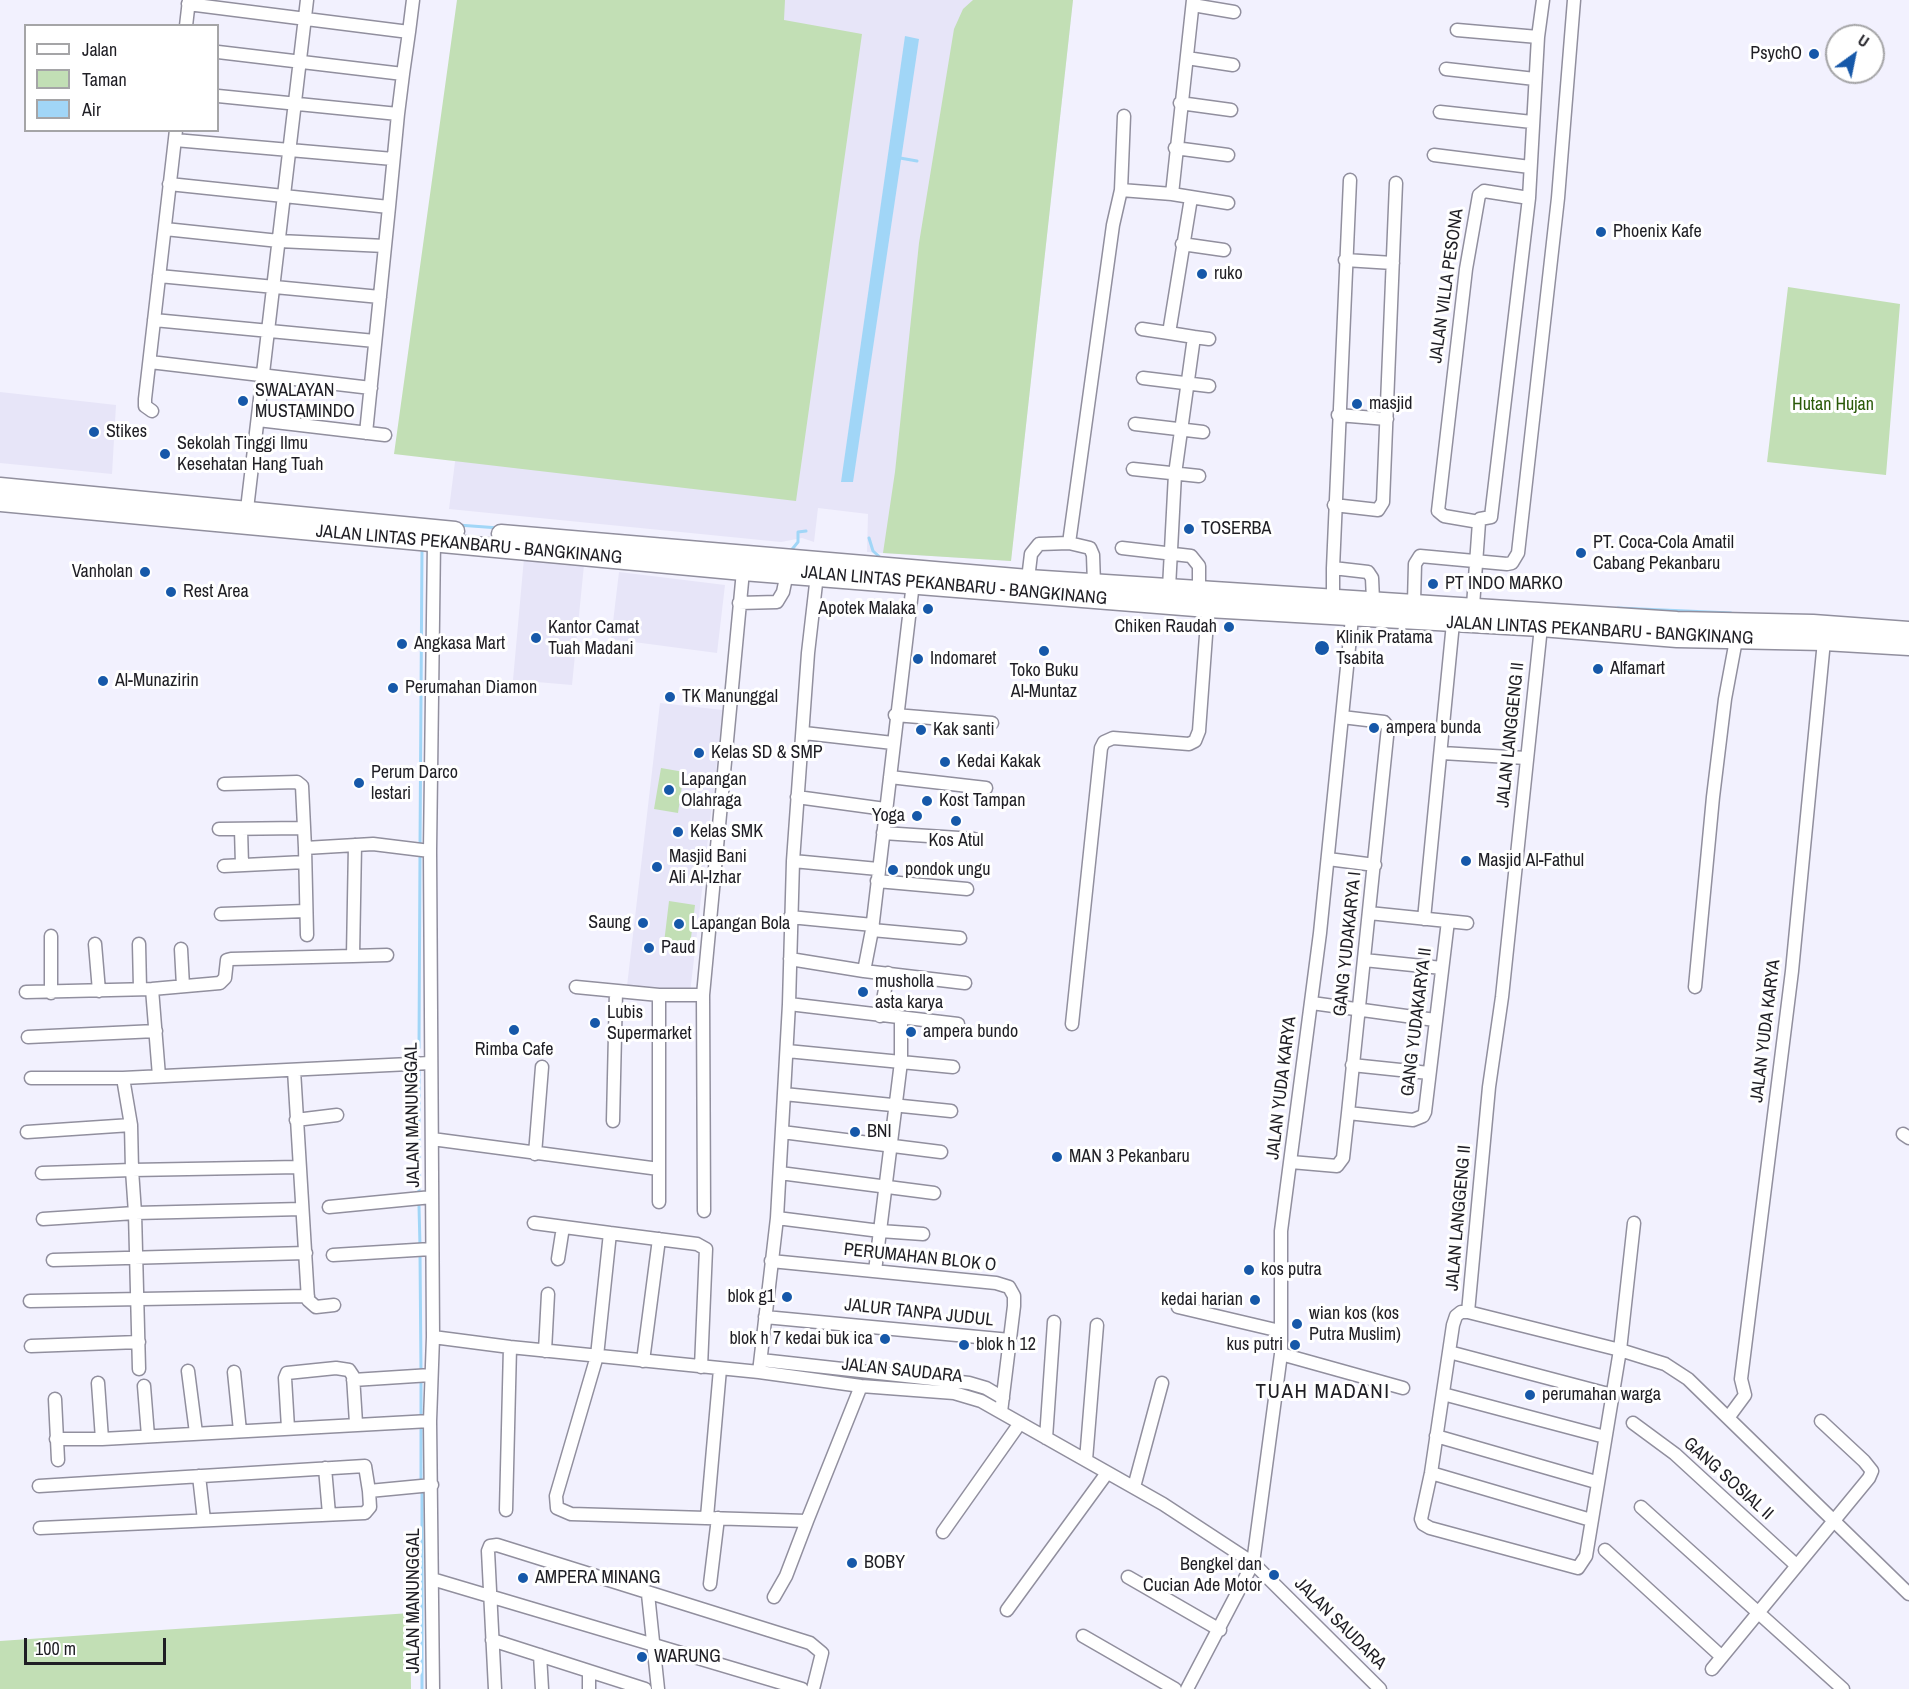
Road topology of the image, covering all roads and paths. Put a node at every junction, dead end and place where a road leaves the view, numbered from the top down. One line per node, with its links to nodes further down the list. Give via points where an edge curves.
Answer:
1 (307, 0): 8 (street)
2 (413, 0): 11 (street)
3 (1543, 0): 12 (street)
4 (1574, 0): 90 (street, via 1558,198 1518,553 1512,563)
5 (189, 2): 8 (street); 9 (street)
6 (1193, 3): 7 (street); 14 (street)
7 (1234, 12)
8 (304, 18): 11 (street); 15 (street)
9 (186, 24)
10 (1457, 30): 12 (street)
11 (409, 32): 18 (street)
12 (1538, 36): 19 (street)
13 (219, 52): 15 (street)
14 (1187, 58): 16 (street); 21 (street)
15 (299, 62): 18 (street); 22 (street)
16 (1233, 65)
17 (1446, 69): 19 (street)
18 (403, 74): 25 (street)
19 (1535, 79): 27 (street)
20 (219, 96): 22 (street)
21 (1180, 103): 23 (street); 29 (street)
22 (294, 104): 25 (street); 30 (street)
23 (1231, 110)
24 (1440, 112): 27 (street)
25 (398, 114): 33 (street)
26 (1124, 116): 38 (street)
27 (1532, 122): 34 (street)
28 (175, 135): 30 (street); 37 (street)
29 (1175, 148): 31 (street); 39 (street)
30 (289, 150): 33 (street); 40 (street)
31 (1228, 155)
32 (1434, 155): 34 (street)
33 (393, 159): 44 (street)
34 (1530, 167): 42 (street)
35 (1350, 180): 50 (street)
36 (1396, 183): 51 (street)
37 (170, 184): 40 (street); 45 (street)
38 (1121, 190): 39 (street); 86 (street)
39 (1172, 194): 41 (street)
40 (284, 196): 44 (street); 46 (street)
41 (1191, 198): 43 (street); 47 (street)
42 (1528, 198): 84 (street, via 1491,517); 84 (street, JALAN VILLA PESONA, via 1480,193 1466,269 1438,511 1444,516)
43 (1228, 203)
44 (389, 207): 48 (street)
45 (165, 229): 46 (street); 52 (street)
46 (279, 241): 48 (street); 53 (street)
47 (1182, 244): 49 (street); 58 (street)
48 (385, 246): 54 (street)
49 (1224, 250)
50 (1345, 260): 51 (street); 69 (street)
51 (1393, 263): 70 (street)
52 (159, 276): 53 (street); 55 (street)
53 (273, 287): 54 (street); 57 (street)
54 (380, 297): 61 (street)
55 (154, 320): 57 (street); 62 (street)
56 (1142, 329): 58 (street)
57 (268, 331): 61 (street); 63 (street)
58 (1169, 333): 59 (street)
59 (1194, 337): 60 (street); 65 (street)
60 (1209, 339)
61 (375, 341): 67 (street)
62 (150, 362): 63 (street); 68 (street, via 145,406)
63 (263, 374): 67 (street); 71 (street)
64 (1143, 378): 65 (street)
65 (1188, 383): 66 (street); 73 (street)
66 (1209, 386)
67 (371, 388): 75 (street)
68 (152, 411)
69 (1338, 415): 70 (street); 82 (street)
70 (1387, 419): 82 (street, via 1381,506 1371,510)
71 (258, 420): 75 (street); 83 (street)
72 (1135, 424): 73 (street)
73 (1180, 430): 74 (street); 78 (street)
74 (1203, 432)
75 (366, 433): 76 (street)
76 (385, 435)
77 (1133, 469): 78 (street)
78 (1175, 474): 79 (street); 89 (street)
79 (1199, 476)
80 (0, 487): 83 (highway, JALAN LINTAS PEKANBARU - BANGKINANG)
81 (0, 502): 85 (highway, JALAN LINTAS PEKANBARU - BANGKINANG)
82 (1334, 505): 91 (street)
83 (247, 509): 85 (highway, JALAN LINTAS PEKANBARU - BANGKINANG)
84 (1479, 522): 90 (street)
85 (440, 536): 88 (highway, JALAN LINTAS PEKANBARU - BANGKINANG); 133 (street, JALAN MANUNGGAL)
86 (1069, 543): 95 (street, via 1039,544 1031,554); 97 (street, via 1090,548)
87 (1122, 548): 89 (street)
88 (590, 549): 92 (highway, JALAN LINTAS PEKANBARU - BANGKINANG); 95 (highway, JALAN LINTAS PEKANBARU - BANGKINANG)
89 (1170, 552): 98 (street); 99 (street, via 1196,560)
90 (1474, 561): 103 (street, via 1424,554 1415,564); 104 (street)
91 (1333, 568): 100 (street); 101 (street, via 1368,572)
92 (743, 571): 93 (highway, JALAN LINTAS PEKANBARU - BANGKINANG); 102 (street)
93 (787, 573): 94 (highway, JALAN LINTAS PEKANBARU - BANGKINANG); 102 (street, via 777,602)
94 (817, 575): 96 (highway, JALAN LINTAS PEKANBARU - BANGKINANG); 117 (street)
95 (1028, 579): 97 (highway, JALAN LINTAS PEKANBARU - BANGKINANG)
96 (913, 583): 105 (highway, JALAN LINTAS PEKANBARU - BANGKINANG); 114 (street)
97 (1094, 584): 98 (highway, JALAN LINTAS PEKANBARU - BANGKINANG)
98 (1169, 588): 99 (highway, JALAN LINTAS PEKANBARU - BANGKINANG)
99 (1199, 590): 100 (highway, JALAN LINTAS PEKANBARU - BANGKINANG)
100 (1333, 598): 101 (highway, JALAN LINTAS PEKANBARU - BANGKINANG)
101 (1373, 600): 103 (highway, JALAN LINTAS PEKANBARU - BANGKINANG)
102 (740, 603): 172 (street)
103 (1414, 603): 104 (highway, JALAN LINTAS PEKANBARU - BANGKINANG)
104 (1473, 606): 109 (highway, JALAN LINTAS PEKANBARU - BANGKINANG)
105 (1208, 608): 106 (highway, JALAN LINTAS PEKANBARU - BANGKINANG); 181 (street, via 1199,731 1195,741 1189,744 1113,738 1101,748)
106 (1352, 618): 107 (highway, JALAN LINTAS PEKANBARU - BANGKINANG); 115 (street, JALAN YUDA KARYA)
107 (1453, 623): 108 (highway, JALAN LINTAS PEKANBARU - BANGKINANG); 119 (street)
108 (1541, 627): 109 (highway, JALAN LINTAS PEKANBARU - BANGKINANG); 120 (street, JALAN LANGGENG II)
109 (1677, 629): 110 (highway, JALAN LINTAS PEKANBARU - BANGKINANG, via 1813,624); 111 (highway, JALAN LINTAS PEKANBARU - BANGKINANG)
110 (1909, 631)
111 (1736, 640): 112 (highway, JALAN LINTAS PEKANBARU - BANGKINANG); 166 (street, via 1725,699)
112 (1824, 641): 113 (highway, JALAN LINTAS PEKANBARU - BANGKINANG); 282 (street, JALAN YUDA KARYA, via 1792,971 1741,1378 1745,1395)
113 (1909, 646)
114 (895, 715): 116 (street); 118 (street)
115 (1342, 717): 134 (street, JALAN YUDA KARYA); 138 (street, GANG YUDAKARYA I, via 1384,722 1388,727)
116 (992, 723)
117 (804, 733): 118 (street); 124 (street)
118 (893, 743): 121 (street)
119 (1442, 753): 120 (street); 146 (street)
120 (1526, 758): 246 (street, JALAN LANGGENG II)
121 (890, 777): 123 (street); 125 (street)
122 (224, 784): 126 (street, via 297,782 302,786)
123 (986, 788)
124 (797, 797): 125 (street); 135 (street)
125 (885, 809): 129 (street)
126 (302, 828): 128 (street); 132 (street)
127 (219, 829): 128 (street)
128 (241, 829): 137 (street)
129 (883, 833): 130 (street); 140 (street)
130 (974, 839)
131 (355, 844): 132 (street); 133 (street); 157 (street)
132 (304, 848): 136 (street)
133 (430, 851): 186 (street, JALAN MANUNGGAL)
134 (1328, 859): 138 (street); 174 (street, JALAN YUDA KARYA)
135 (793, 861): 140 (street); 145 (street)
136 (305, 862): 137 (street); 142 (street)
137 (242, 865): 139 (street)
138 (1375, 865): 143 (street, GANG YUDAKARYA I)
139 (224, 866)
140 (878, 875): 141 (street); 149 (street)
141 (967, 889)
142 (306, 911): 144 (street); 150 (street)
143 (1369, 913): 146 (street); 159 (street, GANG YUDAKARYA I)
144 (220, 914)
145 (790, 917): 149 (street); 158 (street)
146 (1424, 919): 147 (street)
147 (1448, 921): 148 (street); 160 (street, GANG YUDAKARYA II)
148 (1467, 923)
149 (872, 927): 152 (street); 161 (street)
150 (307, 935)
151 (51, 936): 171 (street)
152 (960, 938)
153 (95, 944): 168 (street)
154 (139, 944): 167 (street)
155 (182, 949): 164 (street)
156 (387, 955): 157 (street)
157 (353, 956): 164 (street, via 231,959 227,960 225,978 220,983)
158 (790, 959): 161 (street); 175 (street)
159 (1364, 960): 160 (street); 176 (street, GANG YUDAKARYA I)
160 (1442, 968): 179 (street, GANG YUDAKARYA II)
161 (864, 971): 162 (street)
162 (888, 973): 163 (street); 177 (street)
163 (965, 983)
164 (183, 986): 167 (street)
165 (576, 987): 169 (street)
166 (1695, 987)
167 (146, 988): 168 (street); 182 (street)
168 (99, 991): 171 (street)
169 (616, 991): 173 (street); 201 (street)
170 (26, 992): 171 (street)
171 (51, 993)
172 (704, 994): 173 (street); 221 (street)
173 (658, 995): 211 (street)
174 (1312, 1003): 176 (street); 209 (street, JALAN YUDA KARYA)
175 (789, 1004): 177 (street); 184 (street)
176 (1359, 1010): 179 (street); 187 (street, GANG YUDAKARYA I)
177 (880, 1016): 178 (street)
178 (901, 1018): 180 (street); 185 (street)
179 (1436, 1020): 191 (street, GANG YUDAKARYA II)
180 (958, 1024)
181 (1072, 1024)
182 (156, 1031): 183 (street); 192 (street)
183 (28, 1036)
184 (787, 1051): 185 (street); 195 (street)
185 (901, 1062): 189 (street); 196 (street)
186 (430, 1063): 190 (street); 205 (street, JALAN MANUNGGAL)
187 (1352, 1065): 191 (street); 198 (street, GANG YUDAKARYA I)
188 (542, 1067): 208 (street)
189 (953, 1067)
190 (294, 1070): 192 (street); 200 (street)
191 (1429, 1073): 198 (street, GANG YUDAKARYA II, via 1423,1116 1413,1120)
192 (159, 1076): 194 (street)
193 (31, 1078): 194 (street)
194 (123, 1078): 202 (street)
195 (784, 1094): 196 (street); 204 (street)
196 (896, 1105): 197 (street); 206 (street)
197 (951, 1111)
198 (1348, 1113): 209 (street, GANG YUDAKARYA I, via 1343,1158 1337,1166)
199 (337, 1115): 200 (street)
200 (296, 1120): 210 (street)
201 (613, 1121)
202 (131, 1125): 203 (street); 212 (street)
203 (27, 1132)
204 (782, 1132): 206 (street); 214 (street)
205 (432, 1139): 208 (street); 217 (street, JALAN MANUNGGAL)
206 (892, 1146): 207 (street); 215 (street)
207 (941, 1152)
208 (535, 1154): 211 (street)
209 (1291, 1162): 250 (street, JALAN YUDA KARYA, via 1281,1231)
210 (300, 1167): 212 (street); 220 (street)
211 (659, 1169): 218 (street)
212 (132, 1170): 213 (street); 222 (street)
213 (42, 1173)
214 (780, 1173): 215 (street); 223 (street)
215 (885, 1188): 216 (street); 228 (street)
216 (934, 1193)
217 (432, 1197): 219 (street); 232 (street, JALAN MANUNGGAL)
218 (659, 1203)
219 (329, 1207)
220 (302, 1209): 222 (street); 233 (street)
221 (704, 1211)
222 (135, 1213): 224 (street); 235 (street)
223 (777, 1218): 228 (street); 238 (street)
224 (43, 1219)
225 (534, 1223): 227 (street)
226 (1634, 1223): 256 (street)
227 (562, 1227): 229 (street); 236 (street)
228 (880, 1231): 230 (street); 239 (street)
229 (610, 1233): 231 (street); 260 (street)
230 (923, 1234)
231 (659, 1239): 261 (street); 263 (street, via 697,1244 706,1249)
232 (431, 1249): 234 (street); 251 (street, JALAN MANUNGGAL)
233 (306, 1253): 235 (street); 241 (street)
234 (333, 1255)
235 (137, 1258): 237 (street); 242 (street)
236 (558, 1259)
237 (53, 1260)
238 (771, 1261): 239 (street, PERUMAHAN BLOK O); 247 (street)
239 (875, 1271): 252 (street, PERUMAHAN BLOK O, via 1009,1287 1014,1296)
240 (549, 1294): 257 (street)
241 (308, 1296): 242 (street); 244 (street, via 310,1304 316,1307)
242 (137, 1299): 243 (street); 253 (street)
243 (30, 1301)
244 (334, 1305)
245 (1178, 1307): 250 (street)
246 (1468, 1312): 256 (street, JALAN LANGGENG II); 258 (street, via 1456,1316)
247 (765, 1317): 252 (street, JALUR TANPA JUDUL); 262 (street)
248 (1054, 1322): 294 (street)
249 (1096, 1325): 298 (street)
250 (1280, 1331): 259 (street, JALAN YUDA KARYA)
251 (433, 1337): 255 (street, JALAN SAUDARA); 268 (street, JALAN MANUNGGAL)
252 (1010, 1340): 279 (street, JALUR TANPA JUDUL)
253 (139, 1342): 254 (street); 264 (street)
254 (31, 1346)
255 (510, 1347): 257 (street, JALAN SAUDARA); 309 (street)
256 (1620, 1350): 278 (street); 282 (street, JALAN LANGGENG II, via 1665,1364 1688,1379)
257 (545, 1351): 260 (street, JALAN SAUDARA)
258 (1449, 1352): 277 (street); 278 (street)
259 (1281, 1354): 275 (street); 319 (street, JALAN YUDA KARYA)
260 (597, 1356): 261 (street, JALAN SAUDARA); 311 (street, via 556,1496 557,1508 570,1514)
261 (644, 1361): 263 (street, JALAN SAUDARA)
262 (760, 1366): 265 (street, JALAN SAUDARA); 269 (street); 274 (street, JALAN SAUDARA)
263 (701, 1367): 265 (street, JALAN SAUDARA)
264 (140, 1369)
265 (720, 1370): 311 (street)
266 (188, 1371): 290 (street)
267 (234, 1372): 289 (street)
268 (431, 1375): 270 (street); 283 (street, JALAN MANUNGGAL)
269 (902, 1376): 276 (street); 279 (street, via 969,1383)
270 (353, 1380): 285 (street); 288 (street, via 344,1368 287,1373)
271 (98, 1383): 296 (street)
272 (1162, 1383): 306 (street)
273 (144, 1386): 291 (street)
274 (861, 1386): 276 (street, JALAN SAUDARA); 315 (street)
275 (1403, 1388)
276 (901, 1390): 281 (street, JALAN SAUDARA, via 954,1394 981,1401)
277 (1443, 1394): 292 (street); 293 (street)
278 (1612, 1395): 293 (street)
279 (1004, 1398): 281 (street, JALUR TANPA JUDUL)
280 (56, 1400): 295 (street)
281 (1001, 1412): 286 (street, JALAN SAUDARA)
282 (1728, 1418): 314 (street, JALAN LANGGENG II)
283 (430, 1421): 285 (street); 304 (street, JALAN MANUNGGAL)
284 (1821, 1421): 314 (street, via 1872,1471)
285 (356, 1423): 288 (street)
286 (1020, 1423): 294 (street, JALAN SAUDARA); 317 (street)
287 (1633, 1423): 320 (street, GANG SOSIAL II, via 1675,1454)
288 (288, 1428): 289 (street)
289 (240, 1431): 290 (street)
290 (196, 1433): 291 (street)
291 (148, 1436): 296 (street)
292 (1436, 1436): 301 (street); 303 (street)
293 (1605, 1437): 303 (street)
294 (1047, 1438): 298 (street, JALAN SAUDARA)
295 (56, 1439): 296 (street); 297 (street)
296 (102, 1439)
297 (58, 1460)
298 (1086, 1460): 300 (street, JALAN SAUDARA)
299 (325, 1468): 302 (street); 307 (street, via 365,1466); 310 (street)
300 (1107, 1473): 306 (street, JALAN SAUDARA); 328 (street)
301 (1431, 1473): 313 (street); 313 (street, via 1421,1519 1430,1528 1578,1568 1586,1556)
302 (199, 1476): 305 (street); 312 (street)
303 (1596, 1482): 313 (street)
304 (432, 1485): 307 (street); 322 (street, JALAN MANUNGGAL)
305 (39, 1486)
306 (1134, 1487): 319 (street, JALAN SAUDARA)
307 (369, 1491): 310 (street, via 370,1507 365,1513)
308 (1641, 1507): 329 (street)
309 (506, 1510)
310 (329, 1514): 312 (street)
311 (713, 1518): 315 (street); 323 (street)
312 (204, 1520): 316 (street)
313 (1591, 1520)
314 (1833, 1520): 320 (street); 326 (street, JALAN LANGGENG II)
315 (807, 1521): 327 (street)
316 (40, 1528)
317 (943, 1532)
318 (1605, 1550): 335 (street)
319 (1253, 1563): 330 (street, JALAN YUDA KARYA); 348 (street, JALAN SAUDARA)
320 (1796, 1565): 329 (street)
321 (1128, 1577): 330 (street)
322 (432, 1579): 324 (street); 339 (street, JALAN MANUNGGAL)
323 (710, 1584)
324 (489, 1594): 325 (street, via 488,1551 490,1546 497,1545); 332 (street); 333 (street)
325 (648, 1594): 333 (street); 345 (street, via 818,1647 822,1660)
326 (1909, 1594)
327 (774, 1597)
328 (1007, 1611)
329 (1759, 1612): 335 (street); 349 (street)
330 (1220, 1630): 347 (street, JALAN YUDA KARYA)
331 (1083, 1636): 346 (street)
332 (492, 1640): 334 (street); 340 (street)
333 (653, 1643): 343 (street); 344 (street)
334 (540, 1655): 337 (street); 341 (street)
335 (1722, 1657): 336 (street)
336 (1712, 1669)
337 (589, 1671): 338 (street); 342 (street)
338 (638, 1688)
339 (433, 1689)
340 (495, 1689)
341 (542, 1689)
342 (589, 1689)
343 (658, 1689)
344 (802, 1689)
345 (813, 1689)
346 (1175, 1689)
347 (1187, 1689)
348 (1380, 1689)
349 (1843, 1689)

